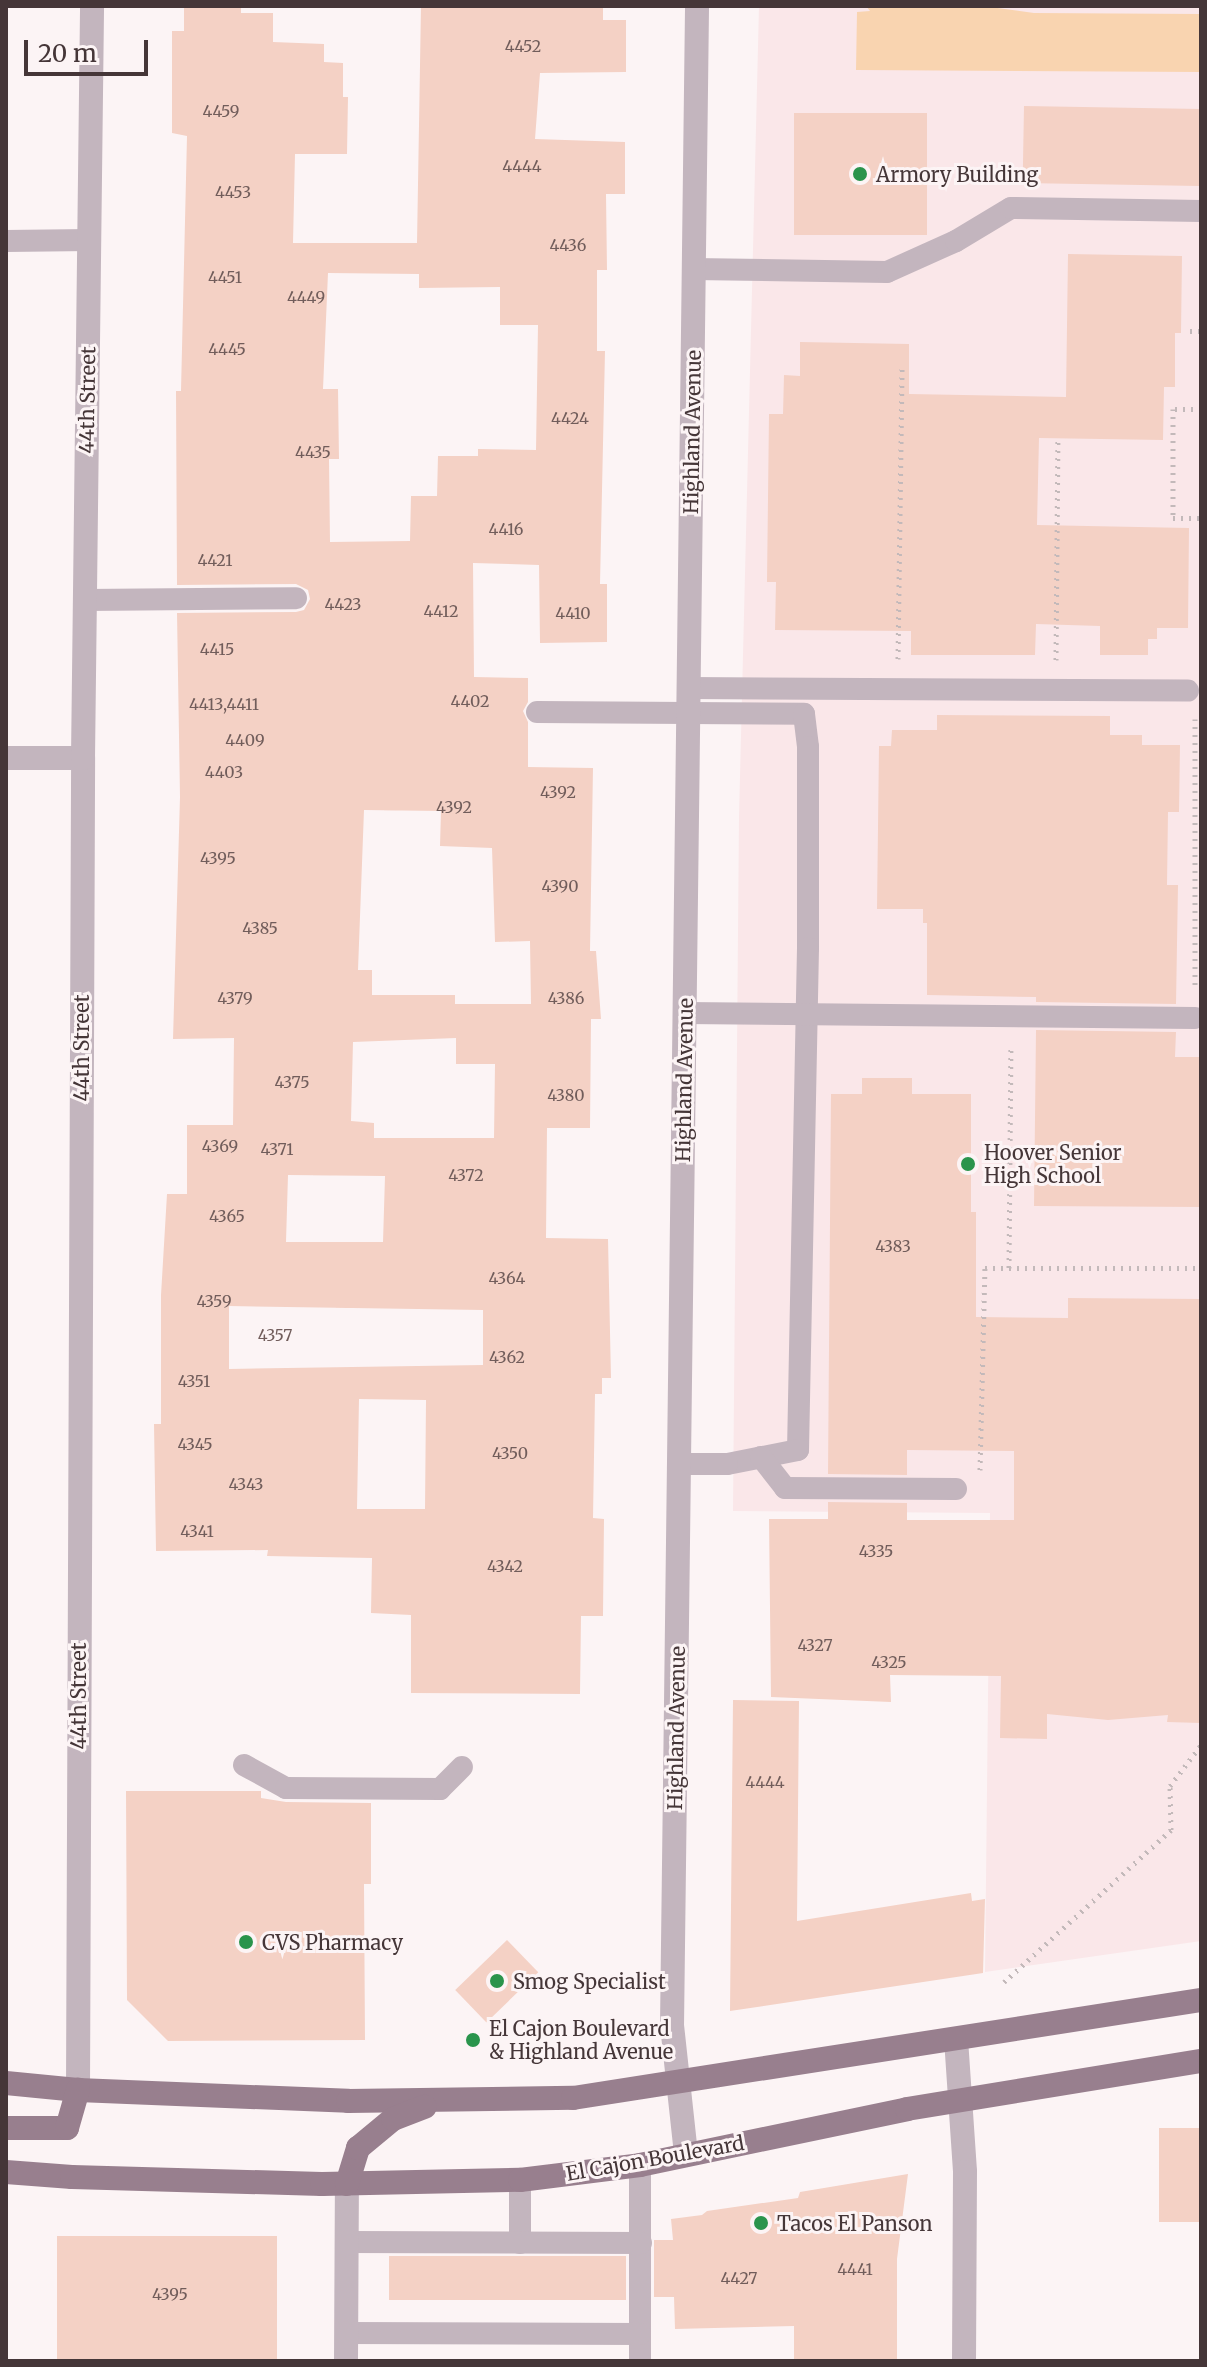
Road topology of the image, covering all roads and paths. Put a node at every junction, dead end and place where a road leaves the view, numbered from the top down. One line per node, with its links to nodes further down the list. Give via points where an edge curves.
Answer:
1 (92, 6): 4 (street, 44th Street)
2 (697, 6): 6 (street, Highland Avenue)
3 (1201, 211): 6 (lane, via 1011,208 956,241 887,272)
4 (90, 240): 5 (lane); 14 (street, 44th Street)
5 (6, 241)
6 (693, 269): 15 (street, Highland Avenue)
7 (1190, 331): 8 (path)
8 (1201, 331)
9 (902, 364): 16 (path)
10 (1201, 409): 12 (path, via 1173,409 1173,518)
11 (1058, 437): 17 (path)
12 (1201, 518)
13 (296, 598): 14 (lane)
14 (85, 600): 23 (street, 44th Street)
15 (689, 688): 16 (lane); 20 (street, Highland Avenue)
16 (897, 689): 17 (lane)
17 (1056, 691): 18 (lane)
18 (1188, 691)
19 (537, 712): 20 (lane)
20 (689, 716): 24 (street, Highland Avenue); 25 (lane, via 804,714)
21 (1195, 717): 27 (path)
22 (6, 758): 23 (street)
23 (83, 758): 42 (street, 44th Street)
24 (685, 1013): 25 (lane); 31 (street, Highland Avenue)
25 (807, 1016): 26 (lane); 30 (lane, via 798,1450)
26 (1011, 1017): 27 (lane); 28 (path)
27 (1195, 1018)
28 (1009, 1268): 29 (path); 32 (path, via 985,1268 980,1489)
29 (1201, 1268)
30 (761, 1457): 31 (lane, via 727,1464); 32 (lane, via 785,1488)
31 (679, 1464): 40 (street, Highland Avenue, via 672,2026)
32 (956, 1489)
33 (1201, 1745): 36 (path, via 1170,1786 1171,1830)
34 (244, 1765): 35 (lane, via 286,1788 440,1789)
35 (462, 1767)
36 (1004, 1982)
37 (1201, 2000): 38 (main road)
38 (956, 2039): 40 (main road); 43 (street)
39 (1201, 2061): 43 (main road, El Cajon Boulevard)
40 (677, 2082): 44 (main road, via 573,2098); 46 (street, Highland Avenue)
41 (6, 2083): 42 (main road)
42 (78, 2090): 44 (main road); 45 (main road, via 67,2128)
43 (960, 2099): 46 (main road, El Cajon Boulevard); 58 (street)
44 (441, 2101): 50 (main road, via 393,2119 358,2148)
45 (6, 2128)
46 (686, 2154): 47 (main road, El Cajon Boulevard)
47 (640, 2165): 49 (main road, El Cajon Boulevard); 53 (lane)
48 (6, 2172): 50 (main road, El Cajon Boulevard)
49 (520, 2180): 50 (main road, El Cajon Boulevard); 52 (lane)
50 (347, 2184): 51 (street)
51 (347, 2242): 52 (lane); 54 (street)
52 (520, 2243): 53 (lane)
53 (641, 2243): 55 (lane)
54 (346, 2333): 55 (lane); 56 (street)
55 (640, 2334): 57 (lane)
56 (346, 2361)
57 (640, 2361)
58 (964, 2361)

